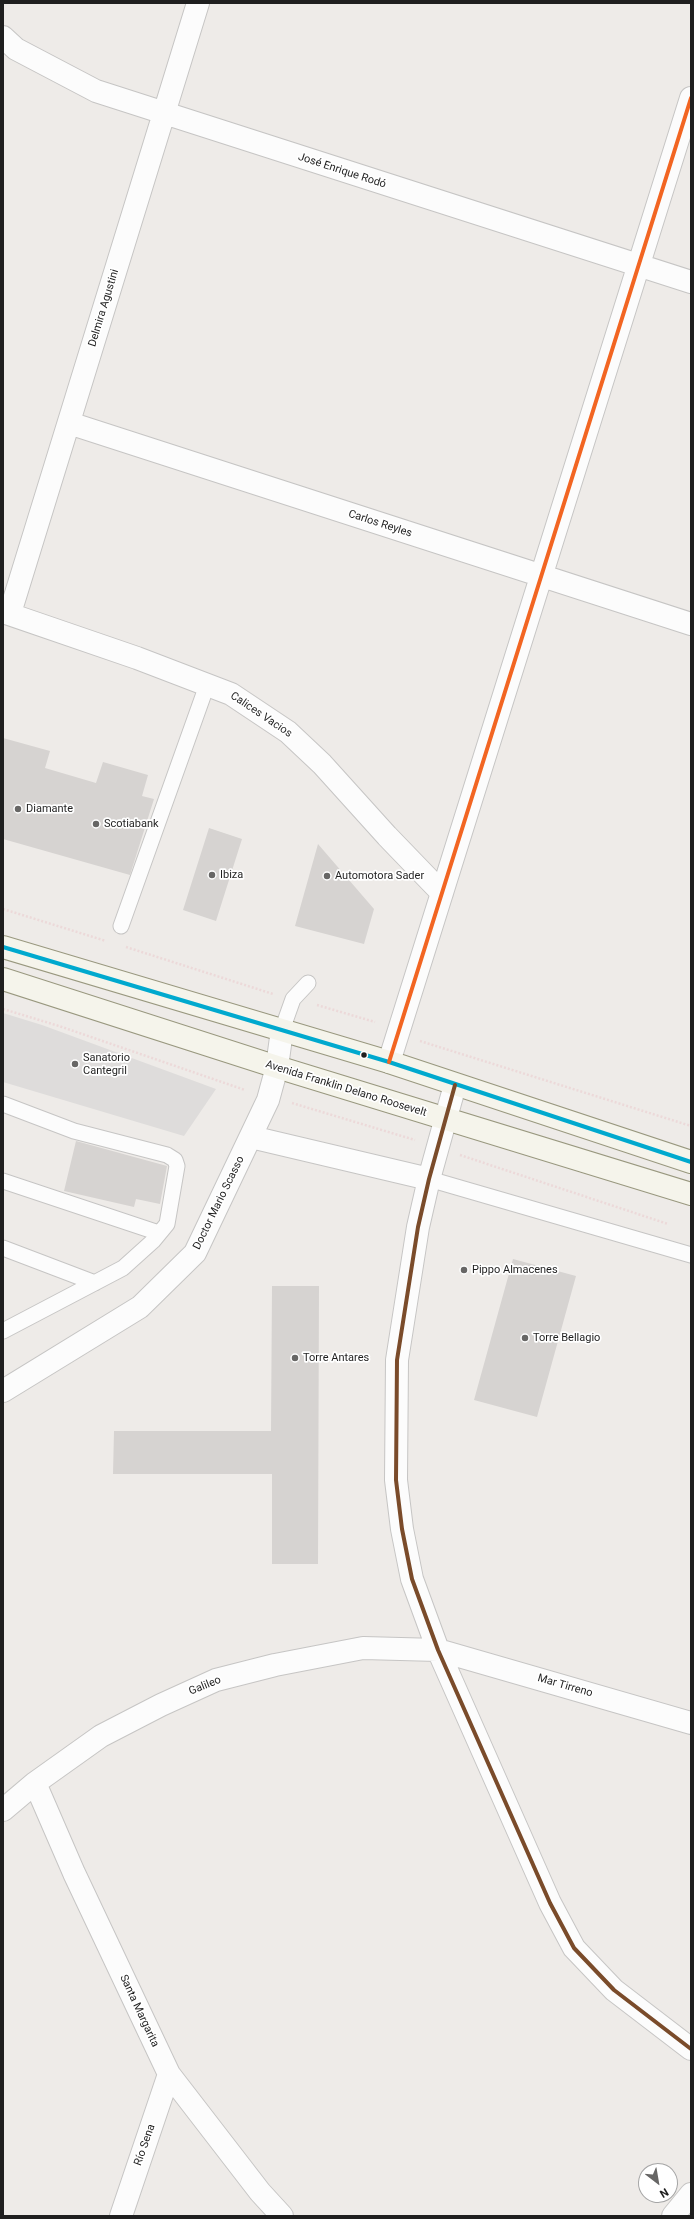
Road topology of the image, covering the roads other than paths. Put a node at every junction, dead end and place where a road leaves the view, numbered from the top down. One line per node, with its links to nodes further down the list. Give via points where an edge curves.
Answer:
1 (198, 3): 4 (street, Delmira Agustini)
2 (3, 37): 4 (street, José Enrique Rodó, via 16,49 96,91)
3 (691, 98): 5 (street)
4 (164, 114): 5 (street, José Enrique Rodó); 7 (street, Delmira Agustini)
5 (638, 265): 6 (street, José Enrique Rodó); 8 (street)
6 (691, 282)
7 (69, 423): 8 (street, Carlos Reyles); 9 (street, Delmira Agustini)
8 (541, 576): 10 (street, Carlos Reyles); 12 (street)
9 (7, 613): 11 (street, Calices Vacios)
10 (691, 624)
11 (208, 685): 12 (street, Calices Vacios, via 231,694 288,732 322,764); 13 (lane)
12 (442, 893): 18 (street)
13 (121, 926)
14 (3, 946): 17 (main road)
15 (3, 979): 19 (main road, Avenida Franklin Delano Roosevelt)
16 (308, 983): 17 (lane, via 293,999)
17 (282, 1030): 18 (main road); 19 (street, Doctor Mario Scasso)
18 (389, 1062): 20 (main road)
19 (277, 1067): 22 (main road, Avenida Franklin Delano Roosevelt); 23 (street, Doctor Mario Scasso, via 268,1100)
20 (456, 1085): 22 (street); 24 (main road)
21 (3, 1104): 28 (lane, via 74,1131 167,1155 174,1160 177,1166 167,1224)
22 (446, 1119): 25 (street); 27 (main road, Avenida Franklin Delano Roosevelt)
23 (251, 1137): 25 (street); 33 (street, Doctor Mario Scasso, via 195,1253 140,1307)
24 (691, 1162)
25 (429, 1179): 30 (lane); 34 (street, via 418,1226 397,1360 396,1480 412,1579)
26 (3, 1181): 28 (lane)
27 (691, 1194)
28 (159, 1233): 31 (lane, via 123,1268)
29 (3, 1248): 31 (lane)
30 (691, 1255)
31 (95, 1283): 32 (lane)
32 (3, 1331)
33 (3, 1391)
34 (438, 1650): 35 (street, Mar Tirreno); 36 (street, Galileo, via 363,1648 275,1665 216,1680 101,1736); 38 (street, via 550,1903 574,1948 614,1990)
35 (691, 1722)
36 (35, 1783): 37 (street, Galileo); 39 (street, Santa Margarita, via 74,1874)
37 (3, 1810)
38 (691, 2049)
39 (169, 2074): 41 (street, Río Sena); 42 (street, Santa Margarita, via 260,2192)
40 (691, 2194): 43 (street)
41 (121, 2216)
42 (282, 2216)
43 (673, 2216)

